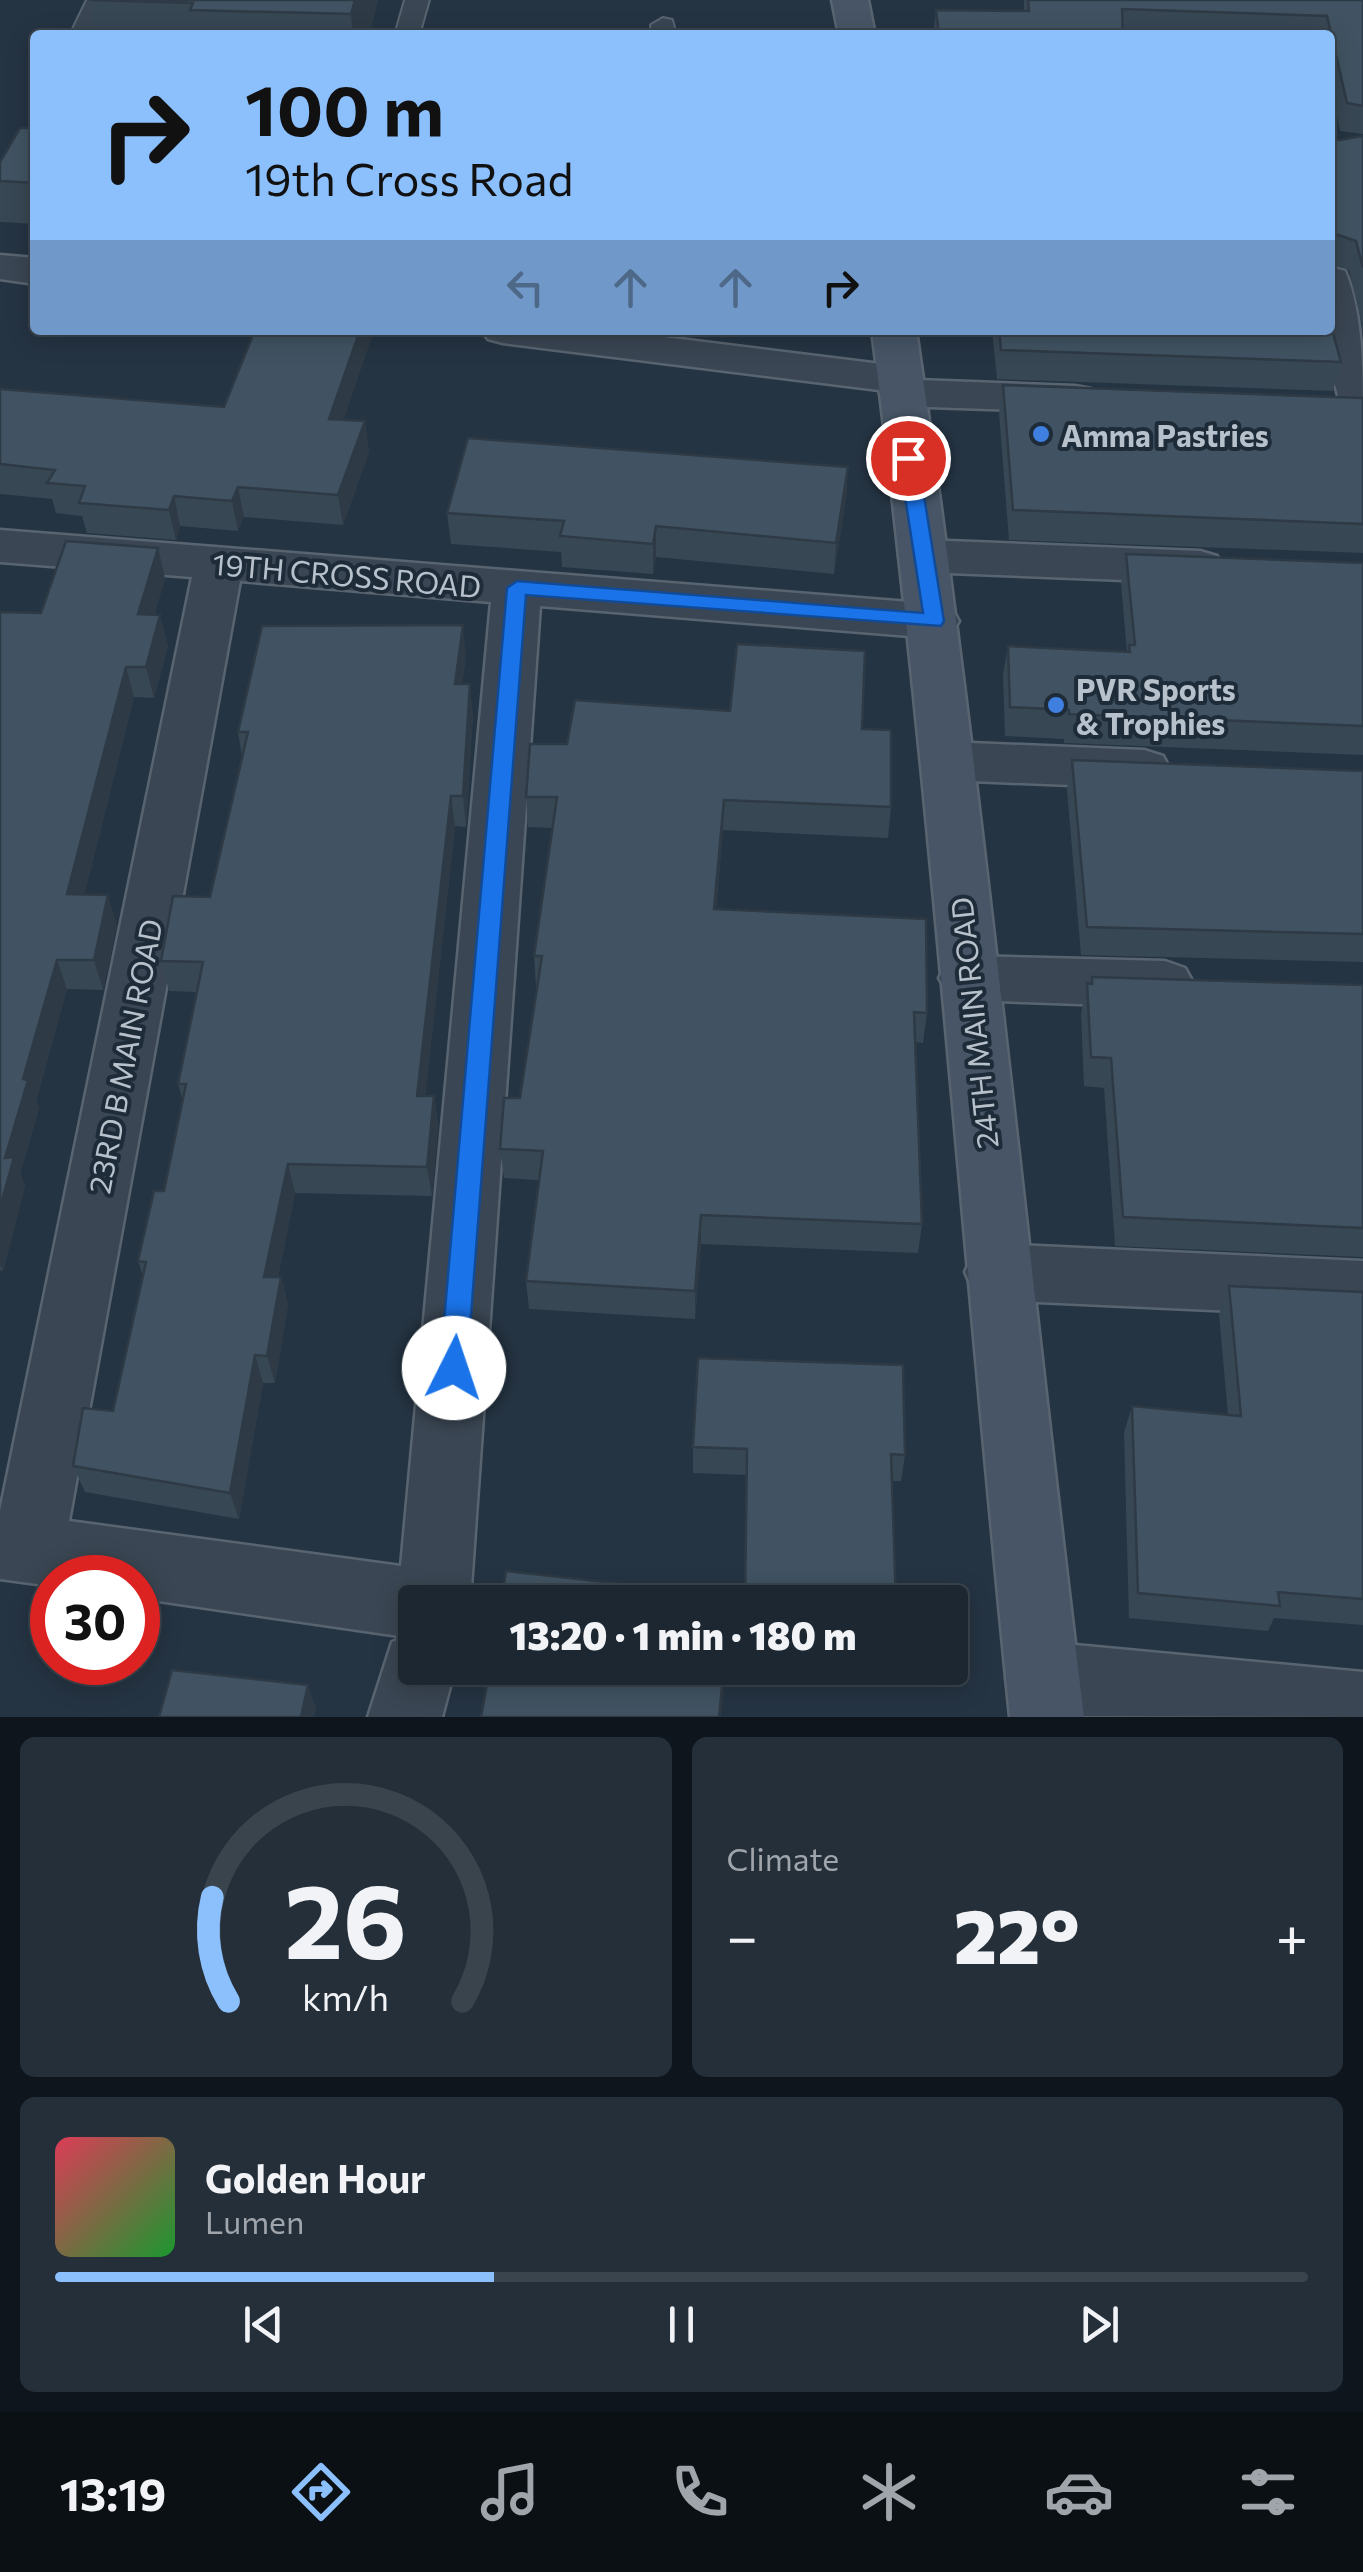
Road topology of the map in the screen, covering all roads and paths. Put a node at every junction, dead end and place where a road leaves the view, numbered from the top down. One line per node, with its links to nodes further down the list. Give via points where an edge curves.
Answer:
1 (99, 0): 4 (lane)
2 (418, 0): 5 (lane)
3 (850, 0): 6 (street)
4 (84, 30)
5 (409, 30)
6 (856, 30)
7 (0, 267): 8 (street)
8 (30, 271)
9 (1363, 275): 10 (street)
10 (1335, 277)
11 (1335, 310): 16 (street)
12 (537, 335): 14 (street)
13 (894, 335): 14 (street, 24TH MAIN ROAD)
14 (898, 386): 15 (street); 18 (street, 24TH MAIN ROAD)
15 (1112, 400)
16 (1350, 408)
17 (0, 546): 19 (street, 19TH CROSS ROAD)
18 (923, 556): 20 (street); 22 (street, 24TH MAIN ROAD)
19 (220, 563): 21 (street, 19TH CROSS ROAD); 29 (street, 23RD B MAIN ROAD)
20 (1248, 568)
21 (517, 588): 22 (street, 19TH CROSS ROAD); 30 (street)
22 (934, 621): 23 (street, 24TH MAIN ROAD)
23 (947, 761): 24 (street); 25 (street, 24TH MAIN ROAD)
24 (1185, 771)
25 (968, 978): 26 (street); 27 (street, 24TH MAIN ROAD)
26 (1225, 985)
27 (997, 1272): 28 (street); 33 (street, 24TH MAIN ROAD)
28 (1363, 1289)
29 (14, 1547): 31 (street)
30 (435, 1585)
31 (398, 1601)
32 (413, 1685): 35 (street)
33 (1045, 1698): 34 (street)
34 (1363, 1709)
35 (405, 1717)

